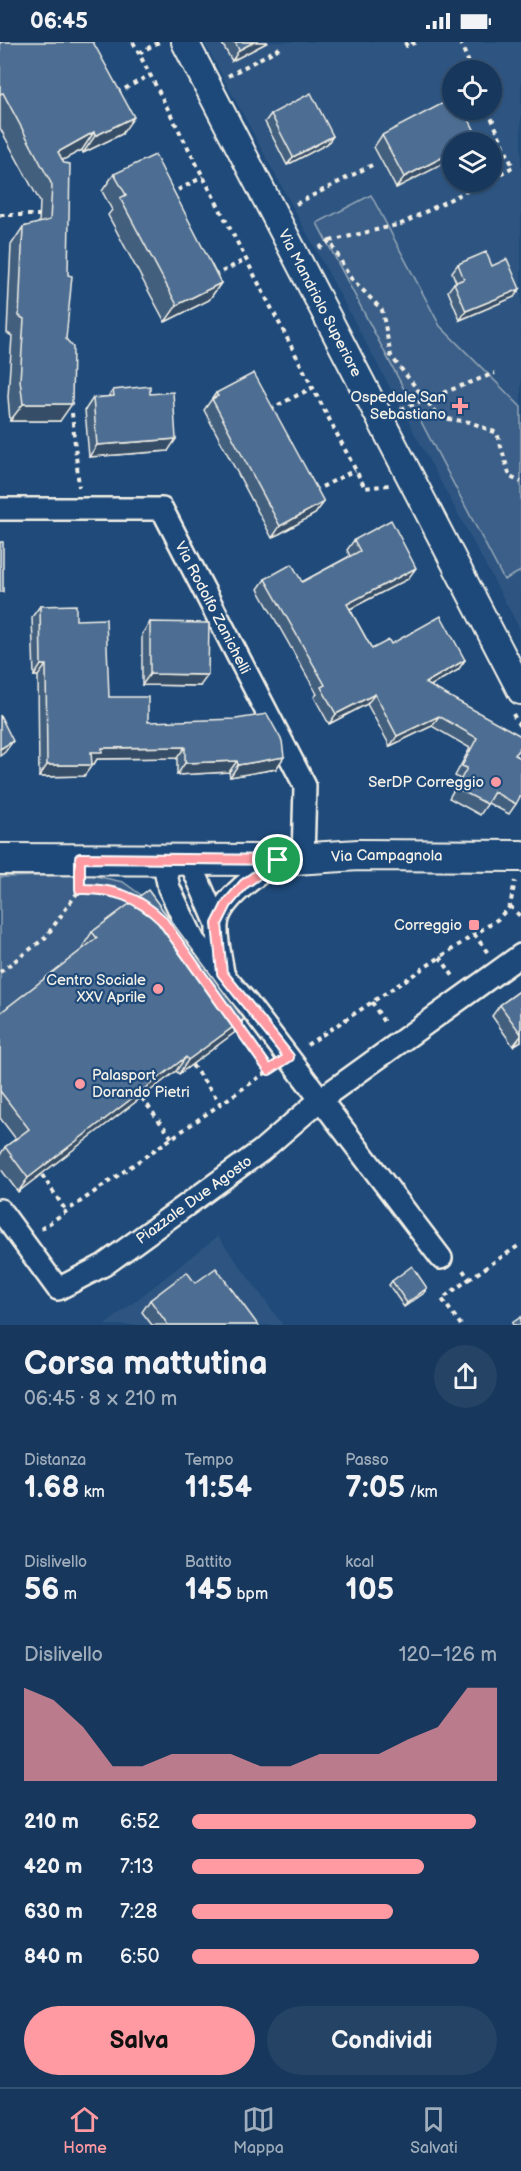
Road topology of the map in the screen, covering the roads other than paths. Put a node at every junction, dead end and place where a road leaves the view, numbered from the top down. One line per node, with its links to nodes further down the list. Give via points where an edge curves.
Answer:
1 (185, 42): 3 (street, Via Mandriolo Superiore)
2 (0, 509): 7 (street, Via Rodolfo Zanichelli, via 162,509 305,786)
3 (516, 700)
4 (521, 856): 7 (main road, Via Campagnola, via 359,855)
5 (0, 859): 6 (main road, Via Campagnola)
6 (176, 859): 7 (main road, Via Campagnola); 8 (street); 10 (street, via 169,888 194,941)
7 (291, 859): 8 (street, via 244,884)
8 (217, 924): 10 (street)
9 (521, 955): 11 (street, Piazzale Due Agosto)
10 (222, 973): 11 (street)
11 (321, 1100): 12 (street, Piazzale Due Agosto, via 261,1150 104,1265 58,1289); 13 (street)
12 (0, 1210)
13 (441, 1258)

